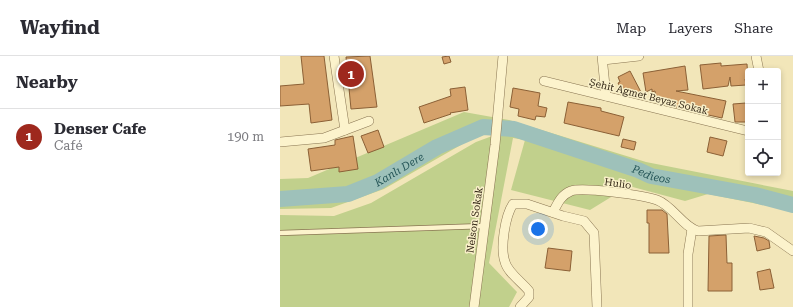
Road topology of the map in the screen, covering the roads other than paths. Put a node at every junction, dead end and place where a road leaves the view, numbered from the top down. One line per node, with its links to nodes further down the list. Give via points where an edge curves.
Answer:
1 (334, 56): 10 (street)
2 (503, 56): 14 (street, Nelson Sokak)
3 (639, 56): 5 (street)
4 (756, 56): 6 (street)
5 (603, 58): 8 (street)
6 (758, 68)
7 (544, 81): 8 (street, Şehit Agmet Beyaz Sokak)
8 (606, 96): 11 (street, Şehit Agmet Beyaz Sokak)
9 (369, 121): 10 (street)
10 (345, 130): 12 (street, via 324,138)
11 (745, 130)
12 (280, 142)
13 (553, 212): 15 (street, Hulio, via 561,197 571,191 590,190 657,200 674,211); 18 (street, via 527,204 513,204 507,213 505,263 529,291 529,297); 20 (street, via 584,221 594,233)
14 (484, 226): 16 (lane); 19 (street, Nelson Sokak)
15 (692, 229): 17 (street, via 698,231 749,228 766,232); 21 (street, via 688,254)
16 (280, 234)
17 (793, 251)
18 (524, 305)
19 (474, 307)
20 (597, 307)
21 (688, 307)

